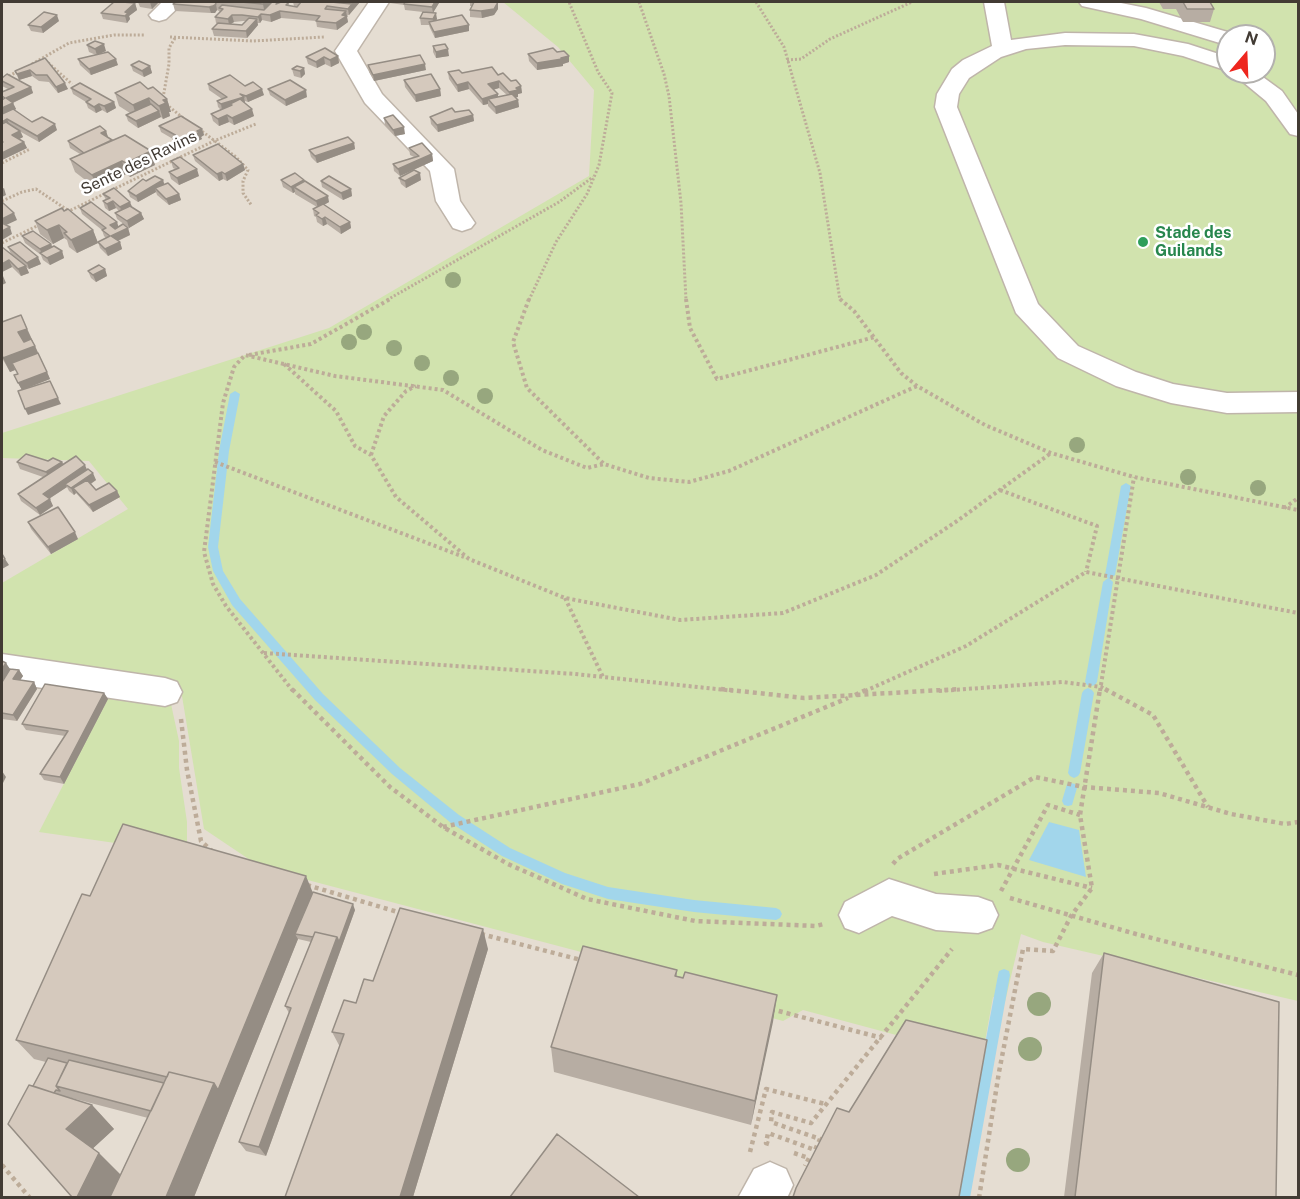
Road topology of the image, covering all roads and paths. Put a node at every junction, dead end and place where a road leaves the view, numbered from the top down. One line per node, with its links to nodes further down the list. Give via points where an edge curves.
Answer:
1 (379, 2): 9 (street)
2 (569, 2): 29 (path, via 598,72 612,93)
3 (639, 2): 37 (path, via 669,96 681,203 687,317 717,379)
4 (756, 2): 17 (path)
5 (912, 2): 17 (path, via 830,39 801,59)
6 (994, 2): 14 (street, via 1000,42)
7 (1089, 2): 8 (street)
8 (1199, 29): 10 (street); 15 (street)
9 (355, 35): 13 (path, via 253,41); 35 (street, via 346,51 373,98 442,169 448,201)
10 (1216, 35)
11 (146, 36): 16 (path, via 114,35 69,43)
12 (165, 37): 13 (path)
13 (175, 38): 22 (path, via 169,48 163,102)
14 (1006, 48): 15 (street, via 1094,39 1134,40); 42 (street, via 960,74 948,94 946,107 1026,308 1068,352 1126,379 1171,393 1227,403)
15 (1188, 50): 18 (street)
16 (41, 59): 19 (path); 20 (path)
17 (788, 60): 37 (path, via 819,172 840,301 854,311)
18 (1216, 60)
19 (2, 80)
20 (72, 84)
21 (1258, 84): 25 (street, via 1274,96)
22 (187, 120)
23 (256, 124): 26 (path, Sente des Ravins)
24 (196, 127): 26 (path)
25 (1299, 129)
26 (216, 140): 31 (path, via 248,170 243,193); 32 (path, Sente des Ravins)
27 (30, 149): 28 (path)
28 (2, 163)
29 (594, 177): 38 (path, via 549,208 311,344); 46 (path, via 556,242 513,342 527,388)
30 (2, 201): 32 (path, via 36,189)
31 (252, 206)
32 (69, 211): 33 (path, Sente des Ravins)
33 (59, 215)
34 (50, 220): 36 (path)
35 (462, 223)
36 (2, 243)
37 (875, 337): 41 (path, via 901,373)
38 (245, 355): 39 (path); 45 (path, via 234,367 223,403)
39 (283, 364): 40 (path); 44 (path, via 336,411 355,446)
40 (418, 385): 44 (path, via 406,391 384,416); 46 (path, via 443,390 542,450 587,468)
41 (916, 386): 43 (path, via 985,424); 46 (path, via 729,471 689,482 649,478)
42 (1299, 402)
43 (1051, 453): 47 (path); 48 (path)
44 (371, 455): 52 (path, via 396,497)
45 (215, 462): 52 (path); 57 (path, via 204,552 213,584)
46 (604, 464)
47 (1134, 477): 50 (path); 54 (path)
48 (999, 490): 53 (path, via 1097,526); 55 (path, via 876,575 783,613 680,620)
49 (1299, 498): 50 (path)
50 (1283, 508): 51 (path)
51 (1299, 510)
52 (469, 559): 55 (path)
53 (1086, 572): 54 (path); 62 (path, via 966,646)
54 (1118, 579): 56 (path); 60 (path)
55 (565, 598): 59 (path)
56 (1299, 613)
57 (263, 653): 59 (path); 67 (path, via 294,692 382,779)
58 (2, 668): 61 (street)
59 (603, 677): 62 (path, via 804,698)
60 (1101, 687): 62 (path, via 1063,682); 63 (path); 64 (path, via 1153,715)
61 (165, 692): 68 (path, via 179,705 201,841)
62 (851, 697): 67 (path, via 640,784)
63 (1084, 787): 64 (path, via 1159,793); 65 (path); 73 (path, via 1035,777 897,859)
64 (1208, 807): 66 (path, via 1286,824)
65 (1080, 815): 69 (path, via 1048,805); 71 (path)
66 (1299, 822)
67 (443, 827): 73 (path, via 508,864 586,899 695,921 816,926)
68 (219, 857)
69 (1014, 868): 71 (path); 72 (path); 73 (path, via 998,865 926,875)
70 (298, 882): 74 (path)
71 (1092, 888): 75 (path)
72 (988, 905): 73 (street, via 936,912)
73 (874, 906)
74 (412, 916)
75 (1071, 916): 78 (path); 84 (path, via 1053,951 1023,949)
76 (469, 931): 77 (path)
77 (585, 961)
78 (1299, 975)
79 (769, 1009): 80 (path, via 882,1038)
80 (825, 1104): 82 (path, via 766,1089); 82 (path, via 811,1123 772,1112 771,1122 820,1139 815,1150 768,1133 766,1143)
81 (2, 1165): 83 (path)
82 (773, 1165)
83 (30, 1197)
84 (979, 1197)

